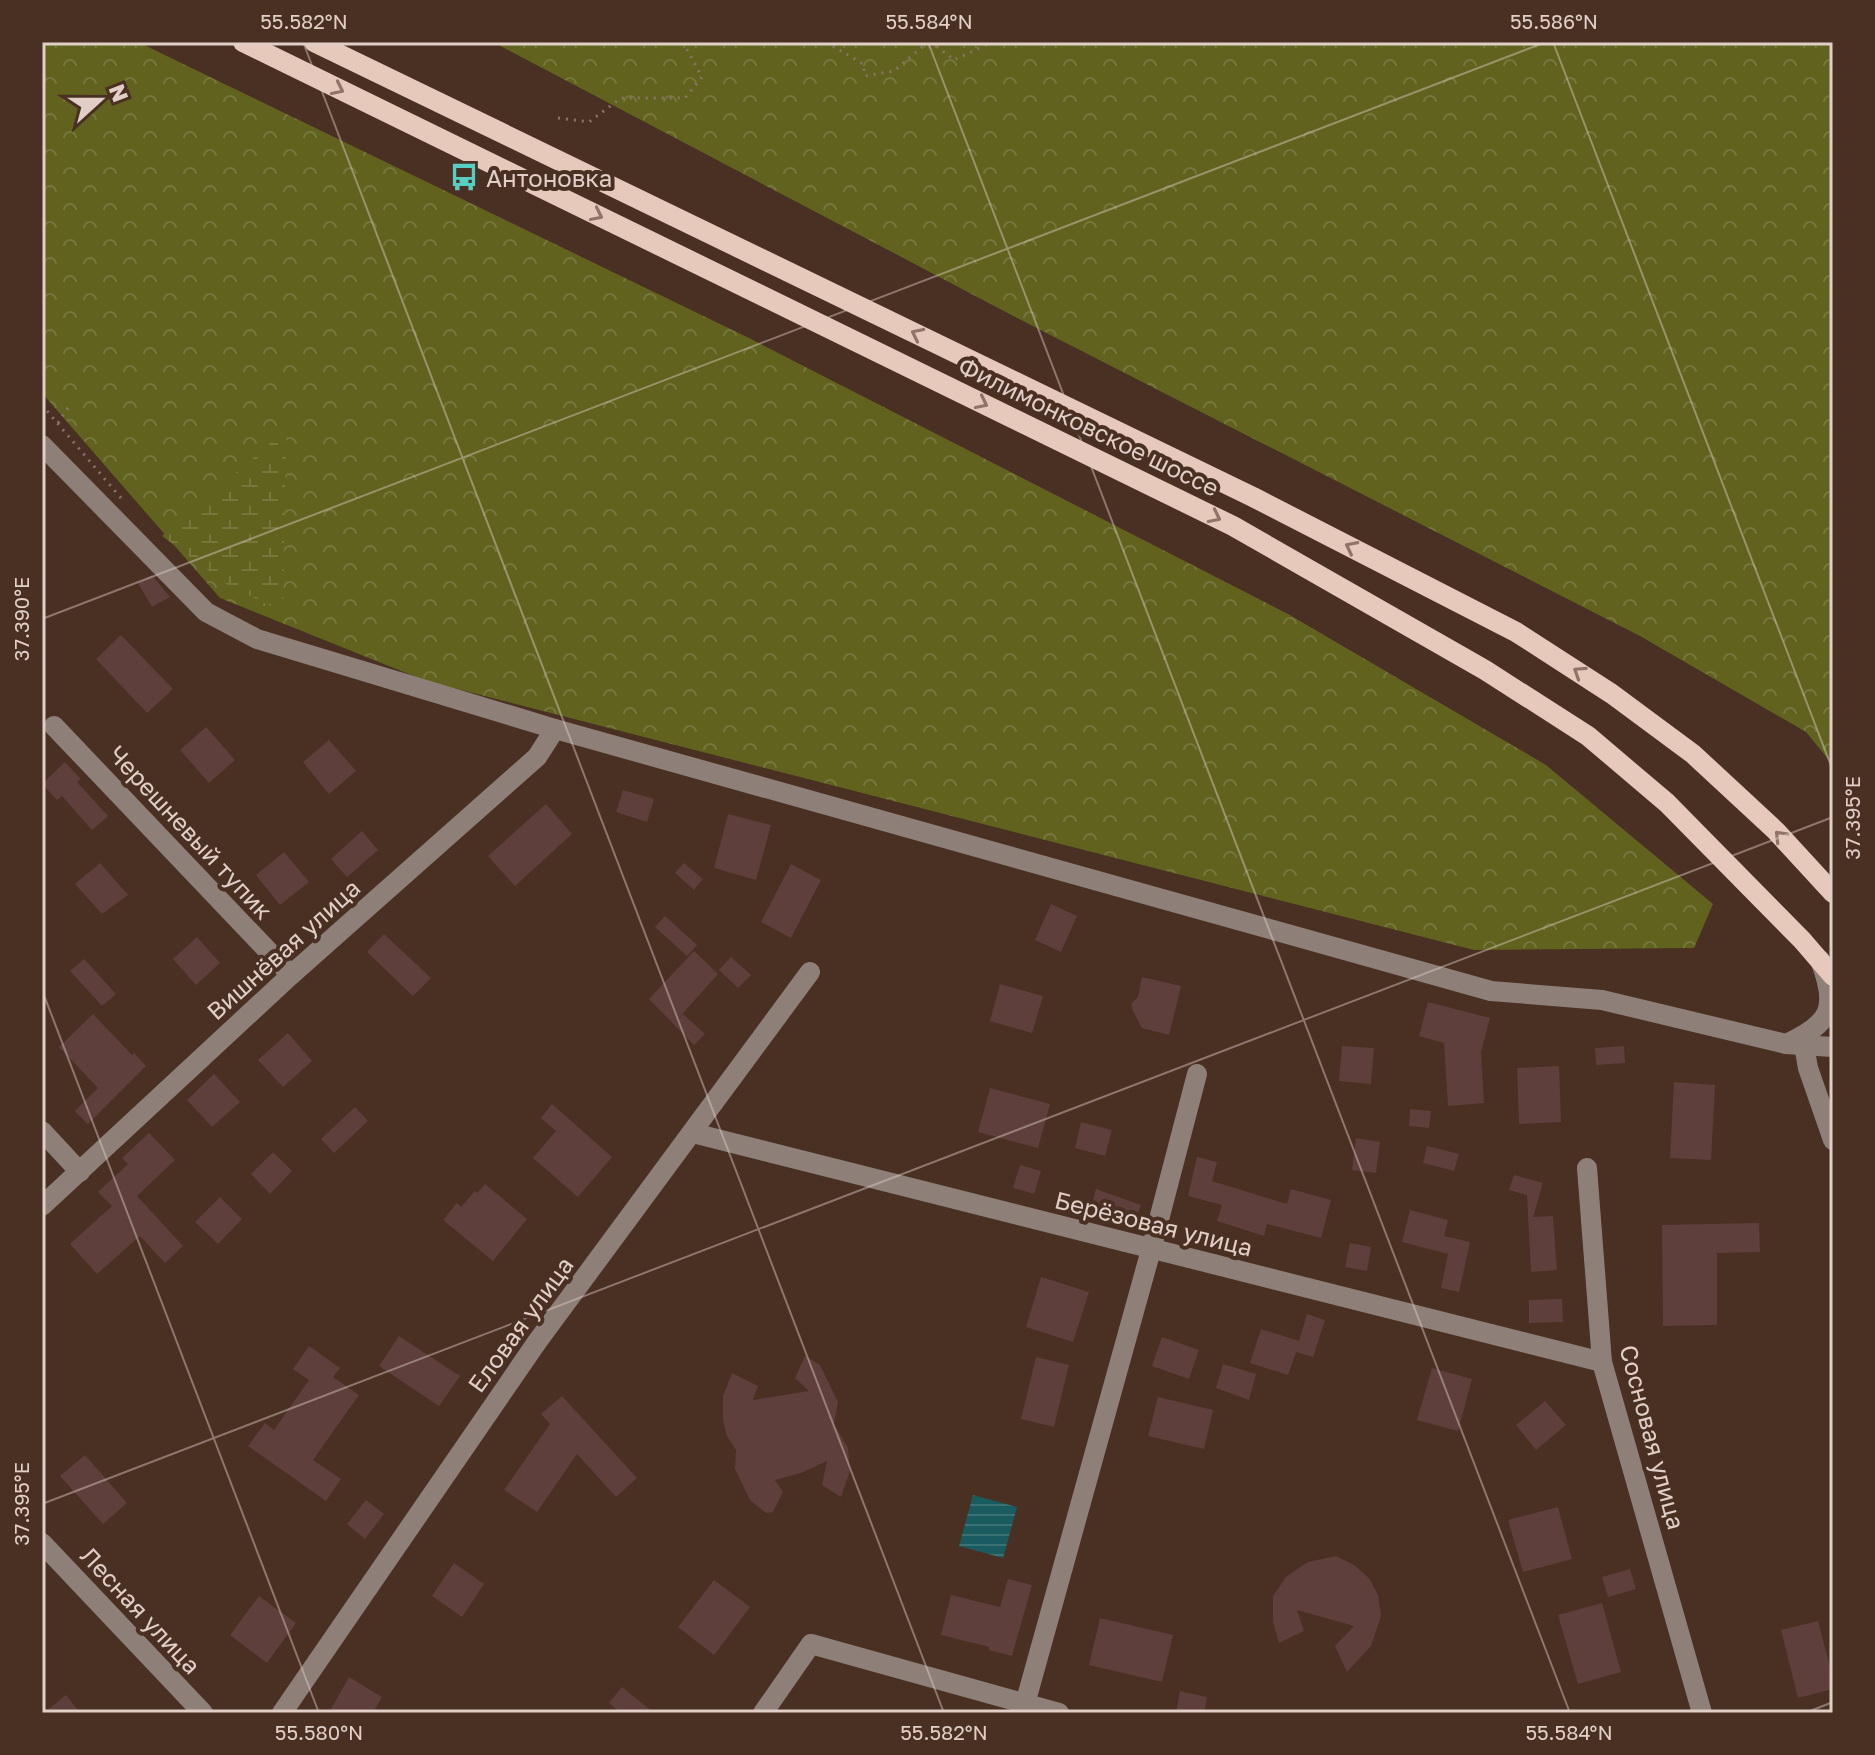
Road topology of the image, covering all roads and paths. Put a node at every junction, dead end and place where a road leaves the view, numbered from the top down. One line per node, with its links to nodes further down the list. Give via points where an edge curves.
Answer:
1 (243, 42): 15 (main road, Филимонковское шоссе, one-way to 15, via 1233,526 1471,663 1588,736 1667,803)
2 (314, 42): 14 (main road, Филимонковское шоссе, one-way to 2, via 1693,754 1516,632 1253,497)
3 (683, 42): 6 (path, via 702,77 685,98 621,98 589,122)
4 (826, 42): 5 (path, via 863,64 865,76 894,71 922,47 938,47 954,60)
5 (992, 42)
6 (558, 118)
7 (42, 405): 9 (path)
8 (69, 406): 9 (path)
9 (58, 423): 11 (path, via 121,495)
10 (42, 445): 11 (street)
11 (121, 526): 13 (street, via 206,612 257,639)
12 (54, 726): 17 (street, Черешневый тупик)
13 (555, 729): 17 (street, Вишнёвая улица, via 537,757); 18 (street, via 1491,991 1602,1000)
14 (1833, 893)
15 (1826, 968): 18 (street, via 1831,999 1827,1012 1819,1026)
16 (810, 972): 22 (street, Еловая улица)
17 (291, 975): 25 (street, Вишнёвая улица)
18 (1795, 1044): 19 (street); 23 (street)
19 (1833, 1047)
20 (1197, 1074): 27 (street)
21 (42, 1131): 25 (street)
22 (693, 1133): 27 (street, Берёзовая улица); 32 (street, Еловая улица, via 537,1342)
23 (1833, 1140)
24 (1587, 1168): 28 (street, Сосновая улица)
25 (80, 1172): 26 (street, Вишнёвая улица)
26 (42, 1206)
27 (1151, 1250): 28 (street, Берёзовая улица); 30 (street)
28 (1602, 1362): 35 (street, Сосновая улица)
29 (42, 1543): 31 (street, Лесная улица)
30 (1025, 1704): 33 (street, via 811,1644); 34 (street)
31 (203, 1713)
32 (282, 1713)
33 (763, 1713)
34 (1059, 1713)
35 (1702, 1713)

